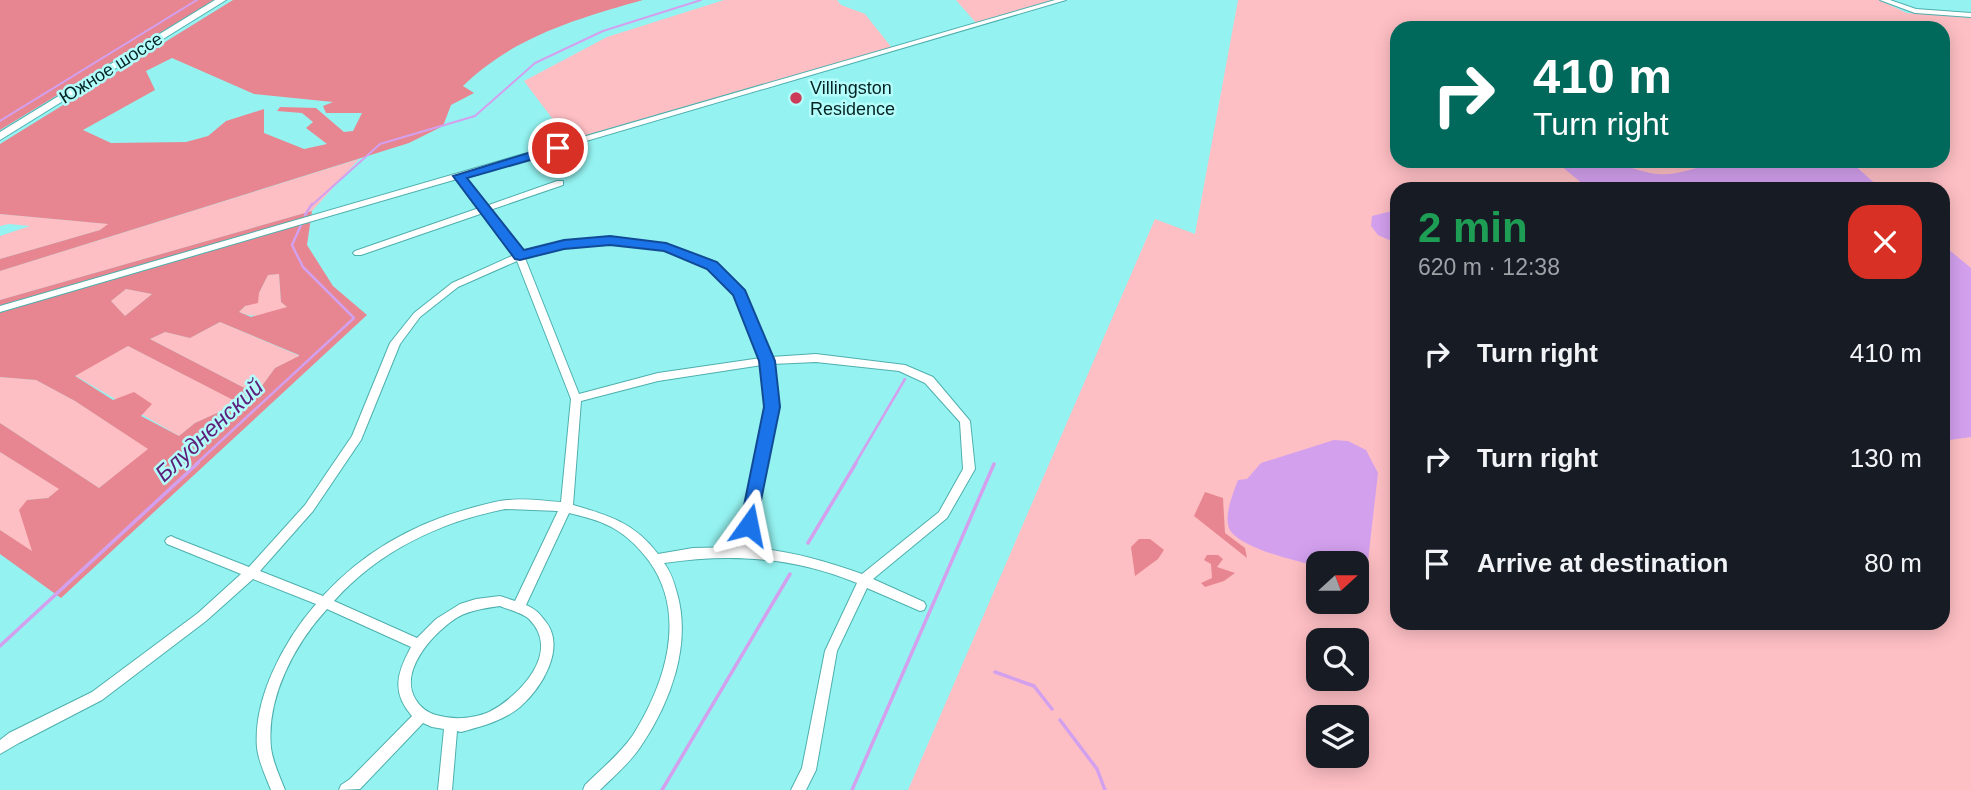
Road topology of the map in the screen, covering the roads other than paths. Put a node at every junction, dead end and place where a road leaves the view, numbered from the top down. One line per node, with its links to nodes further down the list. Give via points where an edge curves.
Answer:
1 (221, 0): 5 (street, Южное шоссе)
2 (1063, 0): 6 (street)
3 (1883, 0): 4 (street, via 1915,11)
4 (1971, 15)
5 (0, 137)
6 (459, 176): 8 (street); 11 (street)
7 (560, 183): 8 (street)
8 (484, 208): 9 (street); 10 (street)
9 (358, 253)
10 (520, 256): 12 (street, via 564,244 610,240 666,247 712,266 739,293); 13 (street); 18 (street, via 455,285 417,316 395,342 357,437 309,509)
11 (0, 309)
12 (767, 361): 13 (street, via 658,377); 16 (street, via 772,407); 19 (street, via 816,358 901,368 929,380 965,421 969,469 943,516)
13 (576, 398): 14 (street)
14 (566, 505): 17 (street, via 613,520 649,547); 20 (street, via 511,504 452,517 394,543 341,583); 21 (street)
15 (171, 541): 18 (street)
16 (743, 551): 17 (street, via 698,551); 19 (street, via 814,562)
17 (656, 559): 30 (street, via 672,585 679,633 667,687 636,742)
18 (250, 573): 20 (street); 26 (street, via 202,617 97,696)
19 (865, 579): 22 (street); 31 (street, via 831,651 809,770)
20 (324, 602): 23 (street); 27 (street, via 298,632 271,689 264,746)
21 (520, 605): 23 (street, via 489,603 455,612); 25 (street, via 536,615 546,629 549,648 544,668 512,706 489,719)
22 (920, 606)
23 (418, 644): 24 (street, via 407,664 404,684 409,702)
24 (421, 716): 25 (street); 28 (street)
25 (451, 725): 29 (street)
26 (0, 748)
27 (278, 790)
28 (346, 790)
29 (445, 790)
30 (590, 790)
31 (798, 790)

